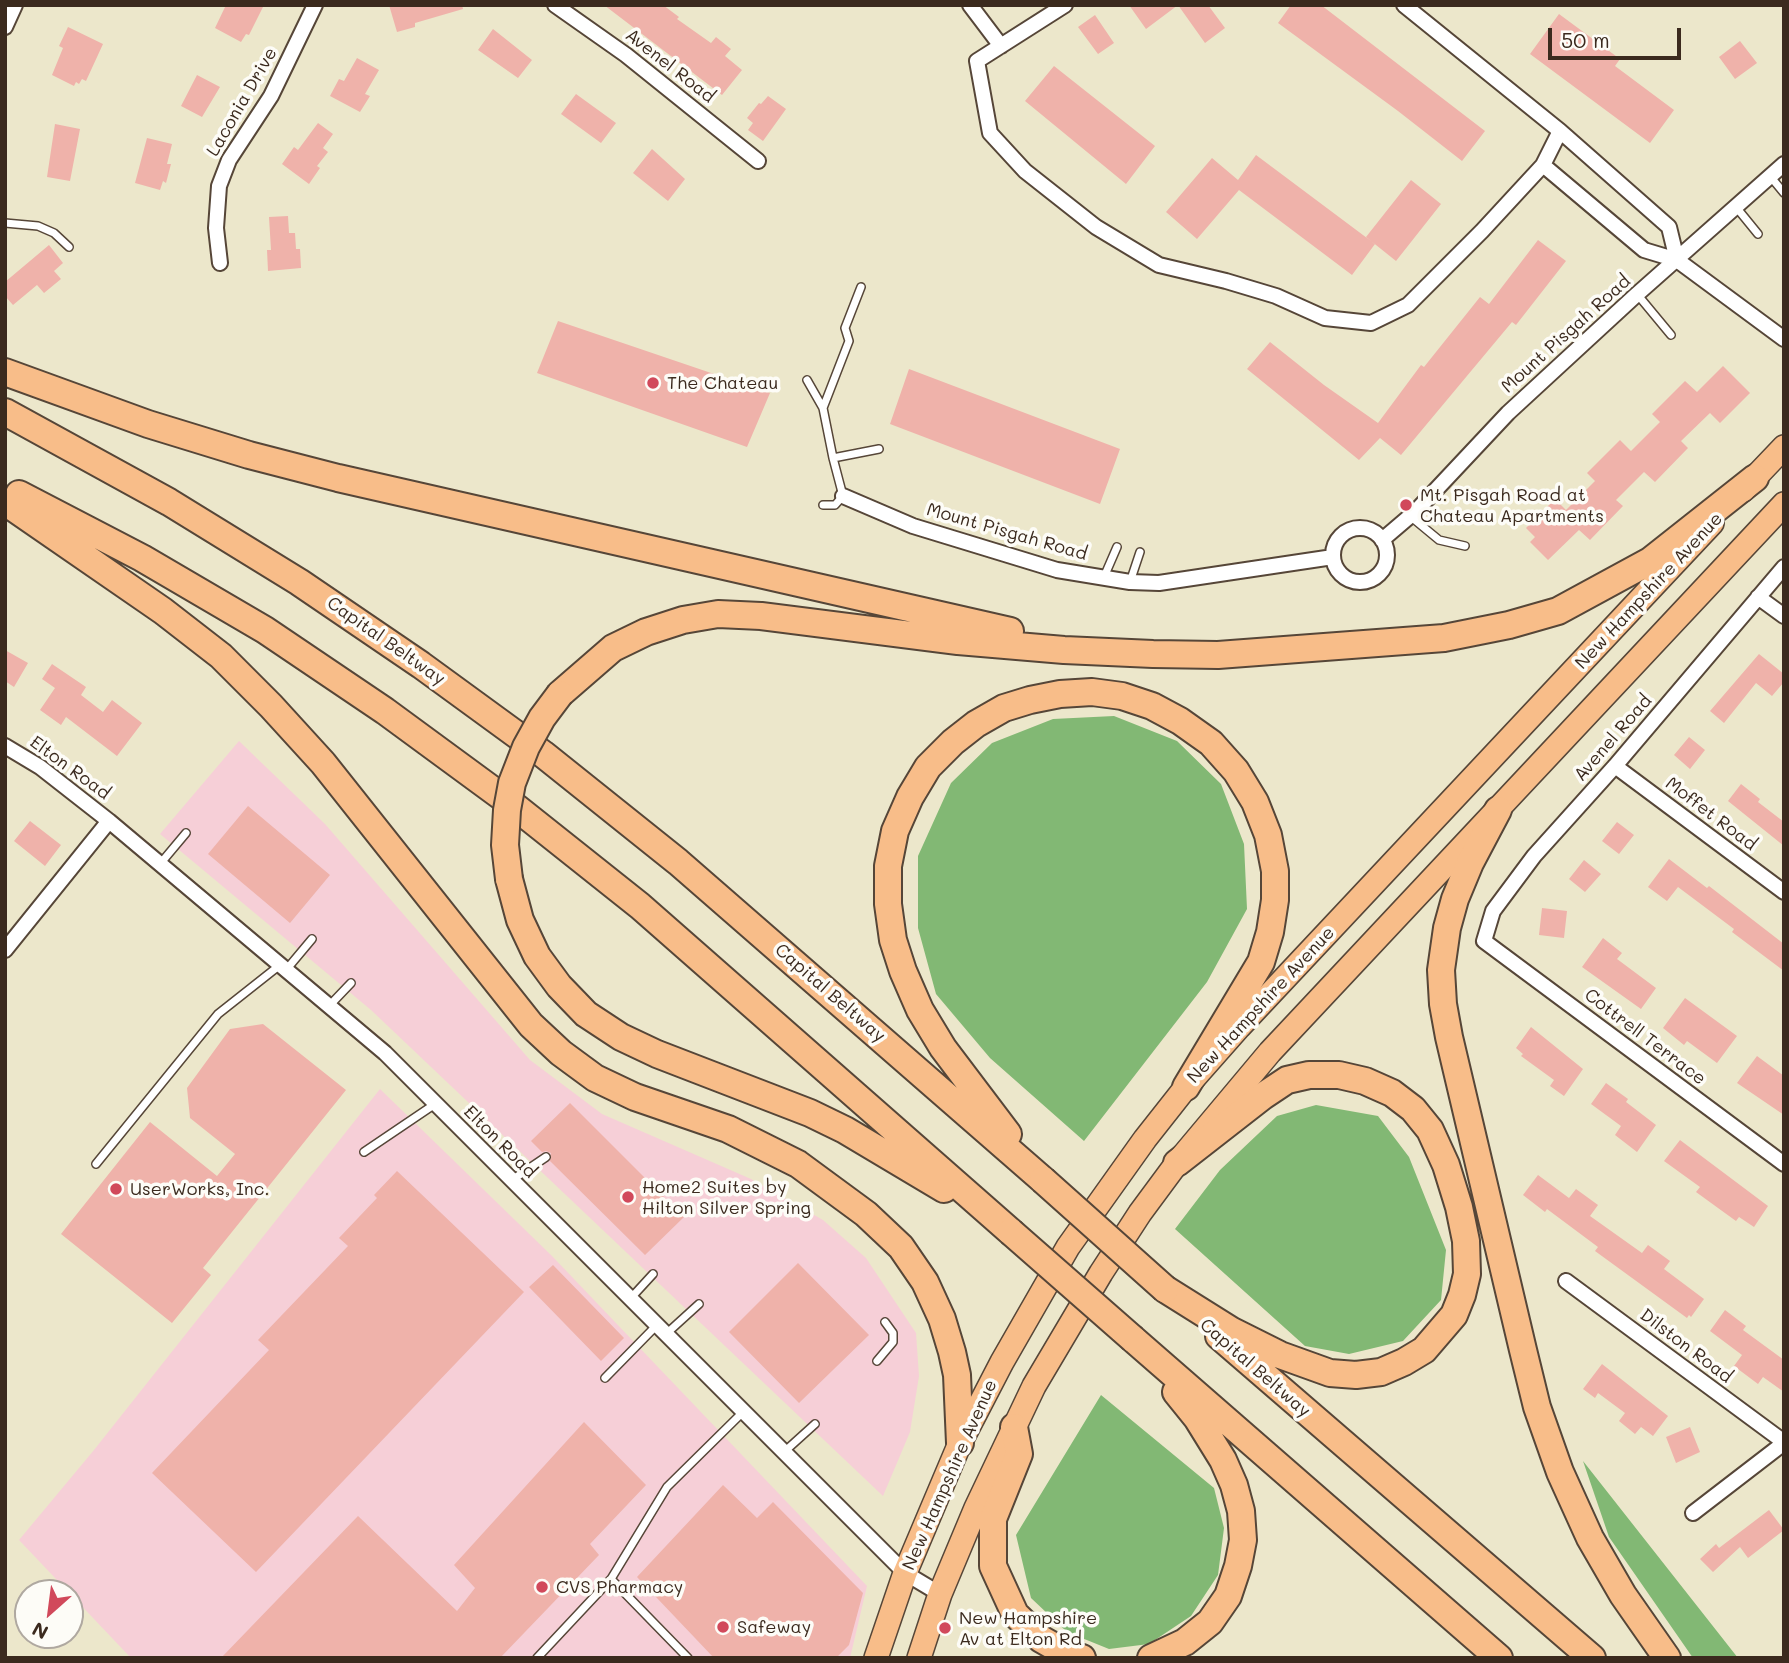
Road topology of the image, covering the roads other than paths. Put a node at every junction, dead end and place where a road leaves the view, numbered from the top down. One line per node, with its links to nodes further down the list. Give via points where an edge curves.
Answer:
1 (15, 5): 7 (street)
2 (315, 5): 20 (street, Laconia Drive, via 271,96 229,160 219,186 216,228)
3 (555, 5): 10 (street, Avenel Road, via 626,55)
4 (970, 5): 8 (street)
5 (1065, 5): 8 (street)
6 (1404, 5): 9 (street)
7 (5, 27)
8 (1001, 46): 12 (street, via 977,61 990,133 1025,172 1096,227 1159,265 1276,296 1325,318 1371,323 1408,305)
9 (1560, 131): 12 (street); 19 (street, via 1669,227)
10 (758, 161)
11 (1784, 164): 13 (street, Mount Pisgah Road)
12 (1543, 165): 19 (street, via 1644,250)
13 (1770, 176): 14 (lane); 15 (street, Mount Pisgah Road)
14 (1784, 193)
15 (1735, 207): 17 (lane); 19 (street, Mount Pisgah Road)
16 (5, 223): 18 (lane, via 38,226)
17 (1758, 234)
18 (69, 247)
19 (1677, 260): 22 (street, Mount Pisgah Road); 24 (street)
20 (220, 262)
21 (861, 287): 27 (lane, via 845,328 849,341)
22 (1637, 294): 23 (lane); 38 (street, Mount Pisgah Road, via 1508,413)
23 (1671, 335)
24 (1784, 339)
25 (5, 372): 49 (highway, via 148,424 338,478 962,621)
26 (807, 380): 27 (lane)
27 (823, 408): 31 (lane)
28 (5, 412): 71 (highway, Capital Beltway, via 169,502 299,582 543,754 688,871)
29 (1784, 447): 32 (main road, New Hampshire Avenue)
30 (879, 449): 31 (lane)
31 (833, 458): 34 (lane)
32 (1755, 478): 49 (highway, via 1650,561 1558,611 1444,638 1218,655); 63 (main road, New Hampshire Avenue)
33 (5, 487): 72 (highway, via 142,558 265,630 385,711 640,906)
34 (843, 496): 37 (lane, via 835,505); 45 (street, Mount Pisgah Road, via 913,526 1057,570)
35 (5, 502): 87 (highway, via 221,656 323,763 531,1024 561,1053 595,1078 635,1097 728,1129 798,1164 857,1207 901,1247 925,1282 952,1352)
36 (1784, 504): 52 (main road)
37 (823, 505)
38 (1410, 516): 39 (street, Mount Pisgah Road); 40 (lane, via 1439,540)
39 (1382, 540): 43 (street, via 1375,533 1355,528 1338,538); 43 (street, via 1384,566 1370,580 1350,580 1335,567)
40 (1465, 546)
41 (1117, 547): 45 (lane)
42 (1140, 552): 46 (lane)
43 (1333, 557): 46 (street, Mount Pisgah Road, via 1159,583)
44 (1784, 567): 47 (street, Avenel Road)
45 (1104, 578): 46 (street, Mount Pisgah Road)
46 (1129, 582)
47 (1758, 597): 48 (street); 51 (street, Avenel Road)
48 (1784, 616)
49 (1153, 654): 72 (highway, bridge, via 958,641 761,616 718,614 683,620 613,648 560,694 526,747 512,782 505,845 520,920 537,956 586,1014 657,1054 845,1130)
50 (5, 746): 53 (street, Elton Road)
51 (1615, 766): 56 (street, Moffet Road); 58 (street, Avenel Road, via 1534,856 1493,911)
52 (1498, 810): 67 (main road, via 1270,1052); 101 (highway, via 1470,863 1447,928 1441,970 1449,1037 1537,1407 1590,1538)
53 (109, 821): 55 (street, Elton Road); 59 (street)
54 (186, 833): 55 (lane)
55 (160, 864): 60 (street, Elton Road)
56 (1784, 892)
57 (312, 939): 60 (lane)
58 (1484, 941): 69 (street, Cottrell Terrace)
59 (5, 950)
60 (283, 967): 62 (street, Elton Road); 68 (lane, via 218,1014)
61 (351, 983): 62 (lane)
62 (329, 1006): 64 (street, Elton Road, via 385,1053)
63 (1186, 1087): 71 (highway, via 1261,962 1270,932 1275,870 1255,802 1211,743 1152,706 1092,692 1060,694 1004,708 953,742 928,767 909,797 888,866 888,904 893,940 920,1010 943,1048); 87 (main road, New Hampshire Avenue, via 1069,1247)
64 (435, 1104): 65 (lane); 70 (street, Elton Road)
65 (364, 1152)
66 (546, 1157): 70 (lane)
67 (1177, 1163): 75 (highway, via 1287,1080 1309,1075 1365,1080 1413,1109 1430,1130 1459,1207 1467,1274 1454,1315 1424,1350 1381,1371 1356,1375 1330,1373 1280,1355); 85 (main road, via 1101,1273)
68 (96, 1164)
69 (1784, 1164)
70 (511, 1180): 76 (street, Elton Road)
71 (1043, 1180): 75 (highway, Capital Beltway, bridge)
72 (1011, 1232): 80 (highway, bridge)
73 (653, 1274): 76 (lane)
74 (1566, 1281): 86 (street, Dilston Road)
75 (1165, 1289): 100 (highway, Capital Beltway)
76 (629, 1299): 79 (street, Elton Road)
77 (699, 1304): 79 (lane)
78 (885, 1322): 81 (lane, via 893,1342)
79 (661, 1330): 82 (lane); 83 (street, Elton Road)
80 (1133, 1339): 98 (highway, via 1197,1418 1223,1460 1241,1511 1243,1540 1228,1596 1210,1622 1185,1642); 99 (highway)
81 (877, 1361)
82 (605, 1378)
83 (742, 1413): 88 (street, Elton Road); 91 (lane, via 667,1487)
84 (815, 1424): 88 (lane)
85 (1014, 1427): 92 (main road); 97 (highway, via 1019,1454 993,1519 993,1566 1015,1614 1041,1639)
86 (1784, 1442): 89 (street)
87 (960, 1443): 90 (main road, New Hampshire Avenue)
88 (783, 1454): 90 (street, Elton Road)
89 (1693, 1513)
90 (905, 1573): 92 (street, Elton Road); 95 (main road, New Hampshire Avenue)
91 (611, 1579): 93 (lane); 94 (lane)
92 (940, 1594): 96 (main road)
93 (537, 1658)
94 (688, 1658)
95 (876, 1658)
96 (919, 1658)
97 (1082, 1658)
98 (1151, 1658)
99 (1499, 1658)
100 (1592, 1658)
101 (1667, 1658)

